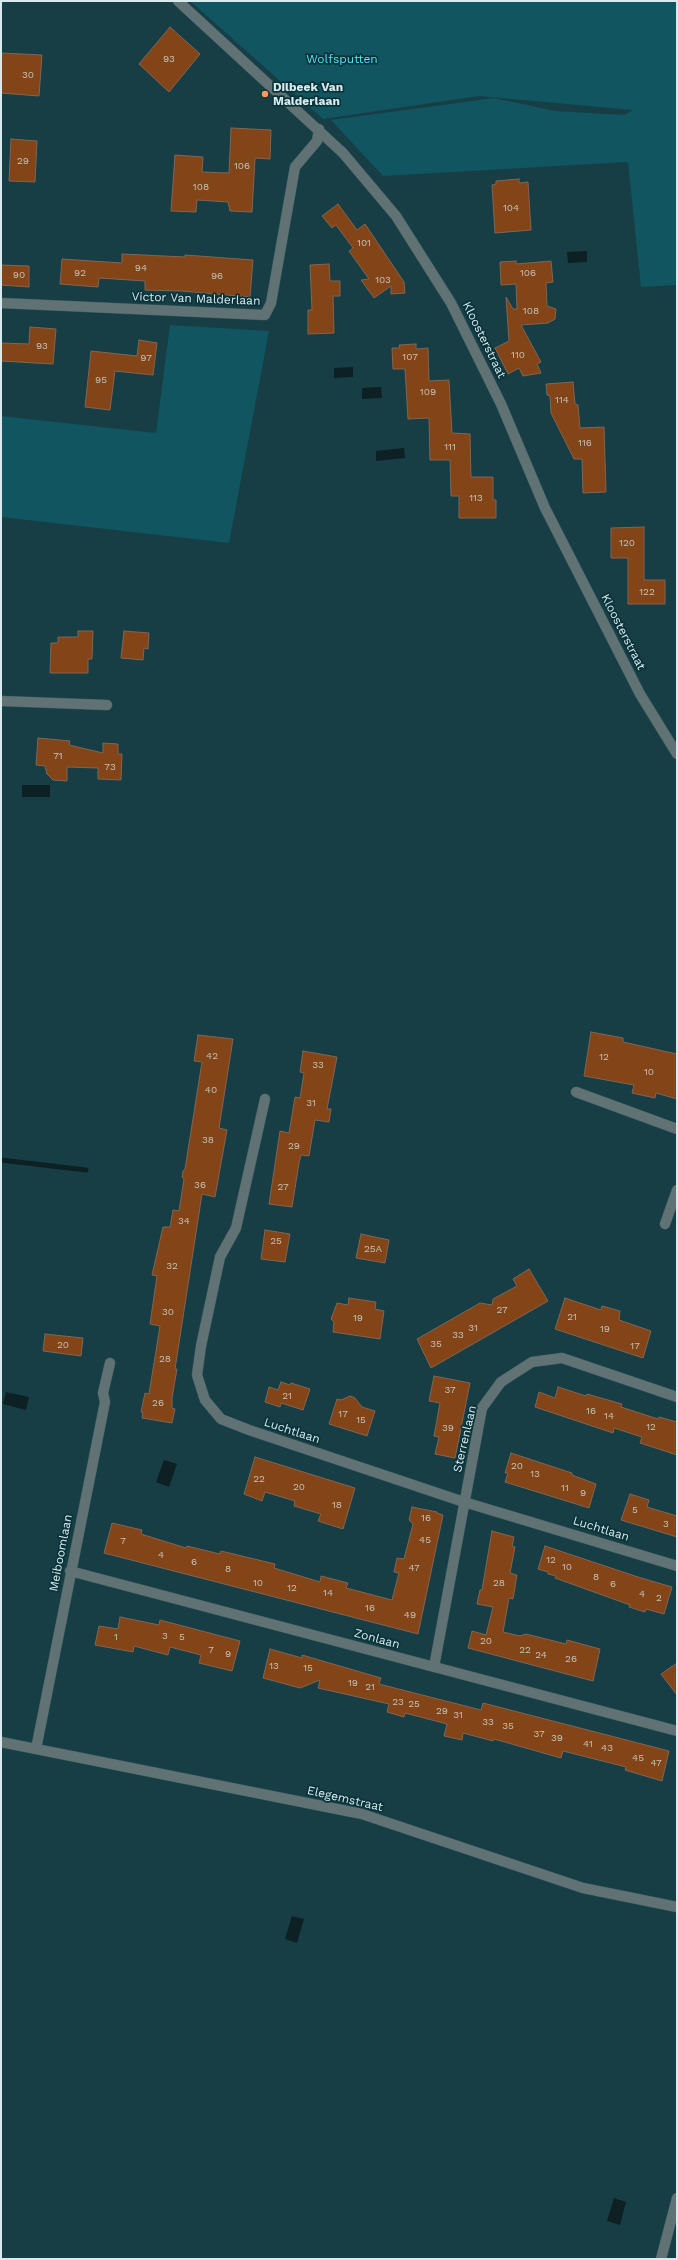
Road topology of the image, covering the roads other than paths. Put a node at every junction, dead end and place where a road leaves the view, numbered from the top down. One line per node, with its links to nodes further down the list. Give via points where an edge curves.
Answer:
1 (178, 1): 2 (street, Kloosterstraat)
2 (319, 129): 3 (street, Victor Van Malderlaan, via 317,141 295,167 272,303 265,315); 6 (street, Kloosterstraat, via 343,153 396,216 451,303 501,404 545,508 640,694)
3 (1, 303)
4 (1, 701): 5 (street)
5 (107, 706)
6 (677, 754)
7 (576, 1092): 9 (street)
8 (265, 1100): 14 (street, Luchtlaan, via 236,1228 220,1257 201,1346 197,1375 204,1400 221,1419 249,1430)
9 (677, 1129)
10 (677, 1190): 11 (street)
11 (665, 1224)
12 (110, 1363): 16 (street, Meiboomlaan, via 103,1393 105,1402)
13 (677, 1397): 14 (street, Sterrenlaan, via 562,1358 532,1362 501,1382 482,1408)
14 (464, 1502): 15 (street, Luchtlaan); 17 (street, Sterrenlaan)
15 (677, 1566)
16 (70, 1572): 17 (street, Zonlaan); 20 (street, Meiboomlaan)
17 (434, 1667): 18 (street, Zonlaan)
18 (677, 1731)
19 (1, 1742): 20 (street, Elegemstraat)
20 (36, 1749): 21 (street, Elegemstraat, via 362,1814 583,1888)
21 (677, 1907)
22 (677, 2198): 23 (street)
23 (661, 2259)

